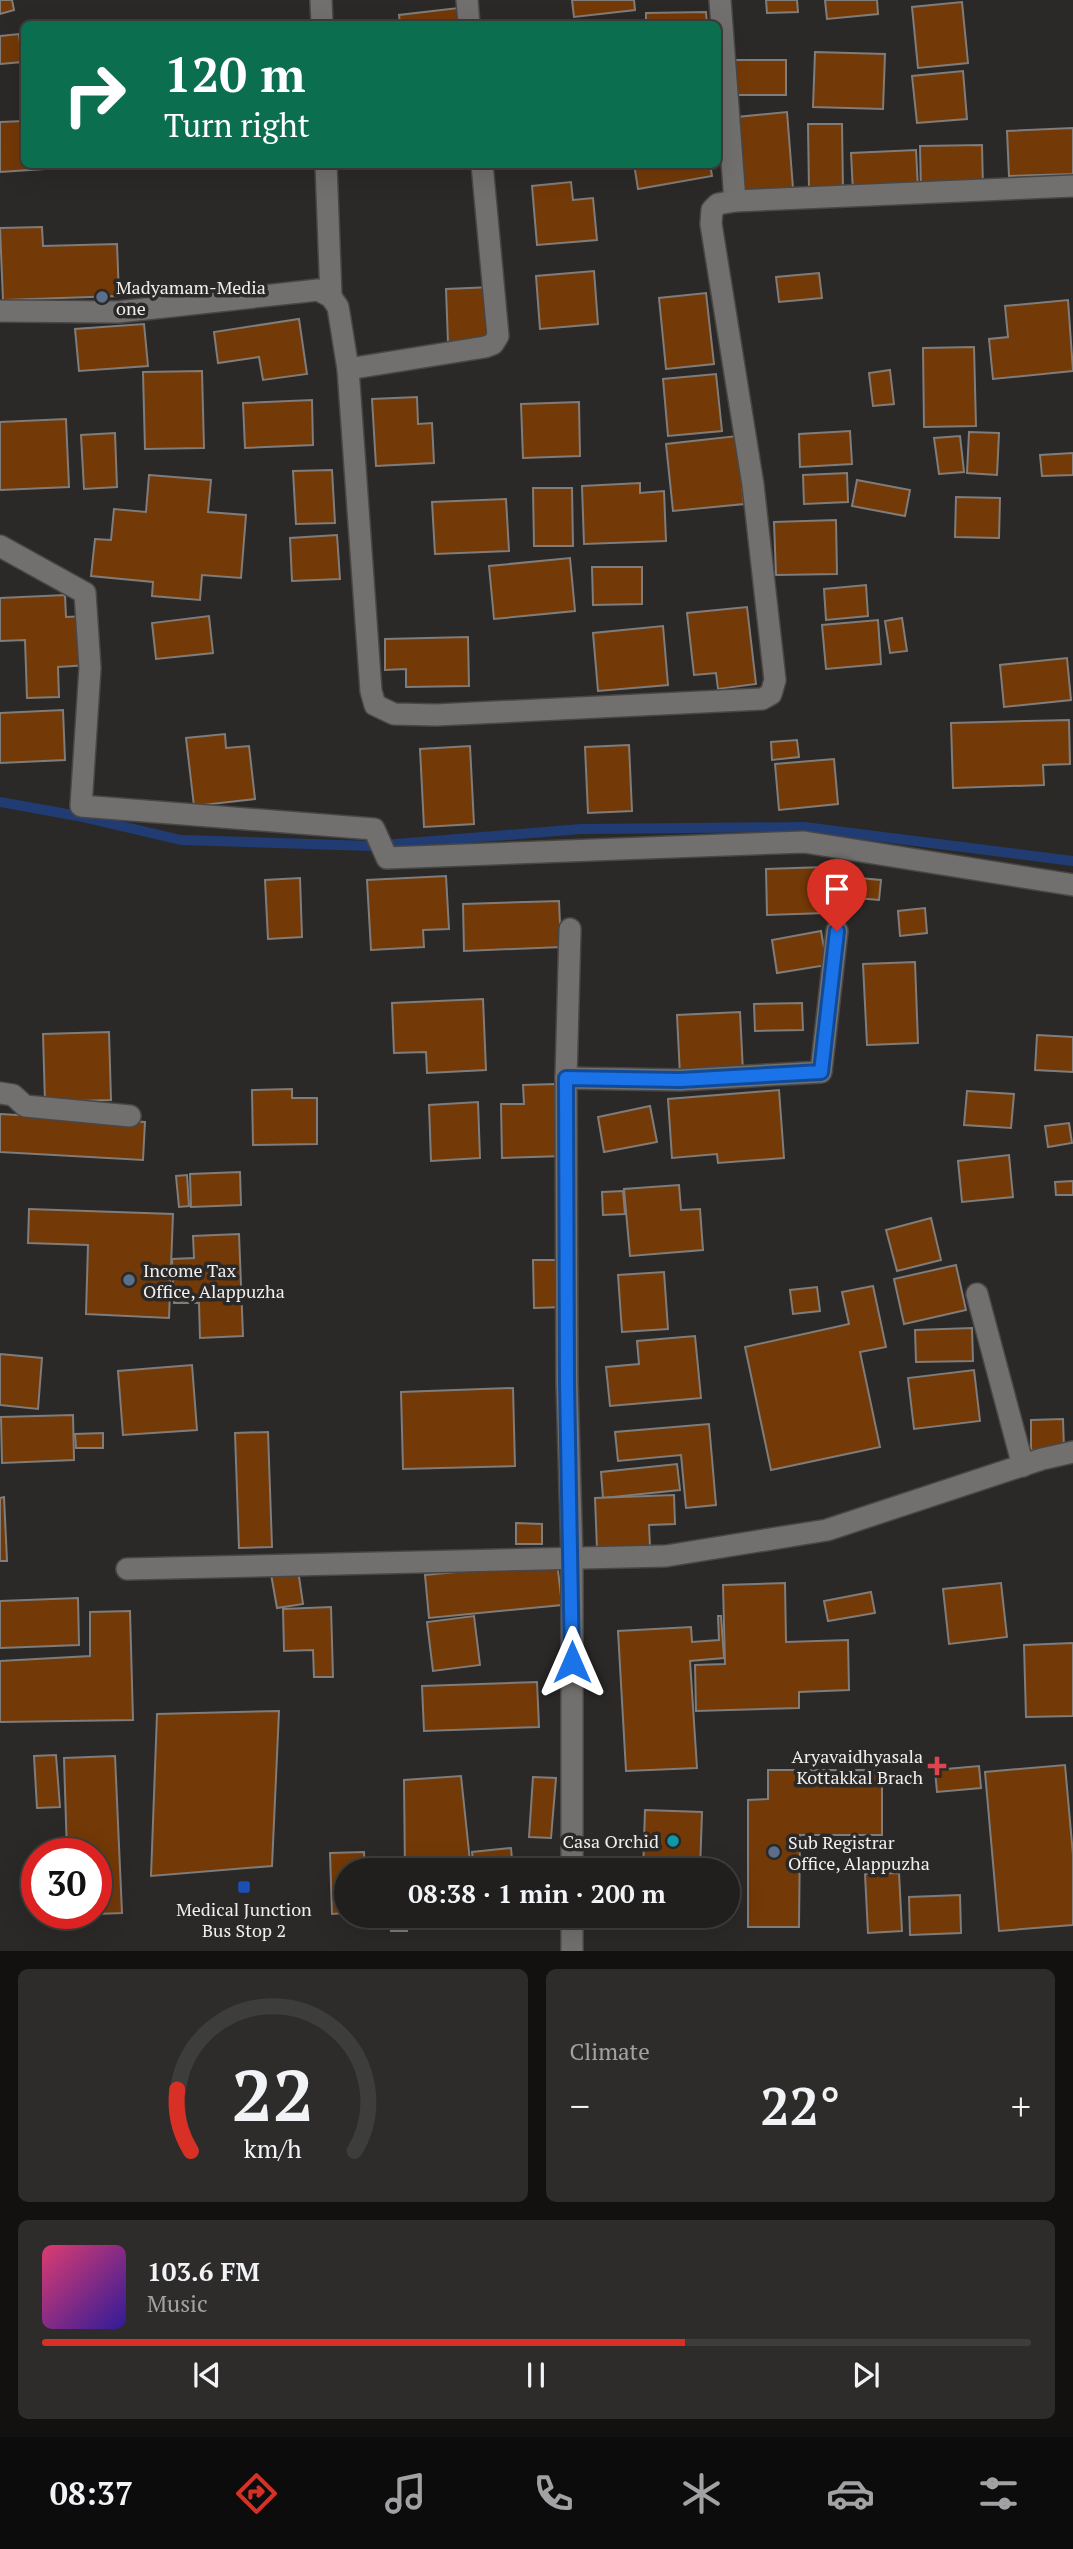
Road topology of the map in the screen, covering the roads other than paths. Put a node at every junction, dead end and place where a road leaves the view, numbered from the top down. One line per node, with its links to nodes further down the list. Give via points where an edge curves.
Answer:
1 (321, 0): 4 (street)
2 (467, 0): 5 (street)
3 (720, 0): 9 (street)
4 (321, 21)
5 (469, 21)
6 (327, 168): 10 (street)
7 (482, 168): 12 (street, via 498,336 493,344)
8 (1073, 186): 9 (street)
9 (735, 201): 12 (street, via 718,204 712,210 711,224 753,485 775,680 771,694 762,699 436,715 394,714 376,705 371,691)
10 (331, 298): 11 (street, via 318,290 118,312); 12 (street, via 338,307)
11 (0, 311)
12 (348, 369)
13 (0, 546): 14 (street, via 85,593 90,668 81,806 374,829 387,858 804,842)
14 (1073, 885)
15 (570, 929): 17 (street)
16 (837, 931): 17 (street, via 821,1072 680,1080)
17 (566, 1078): 23 (street)
18 (0, 1093): 19 (street, via 13,1095 25,1106)
19 (130, 1116)
20 (977, 1294): 22 (street)
21 (1073, 1452): 22 (street)
22 (1023, 1466): 23 (street, via 827,1530 666,1556)
23 (572, 1558): 24 (street); 25 (street)
24 (127, 1570)
25 (572, 1858)
26 (572, 1928): 27 (street)
27 (572, 1951)

